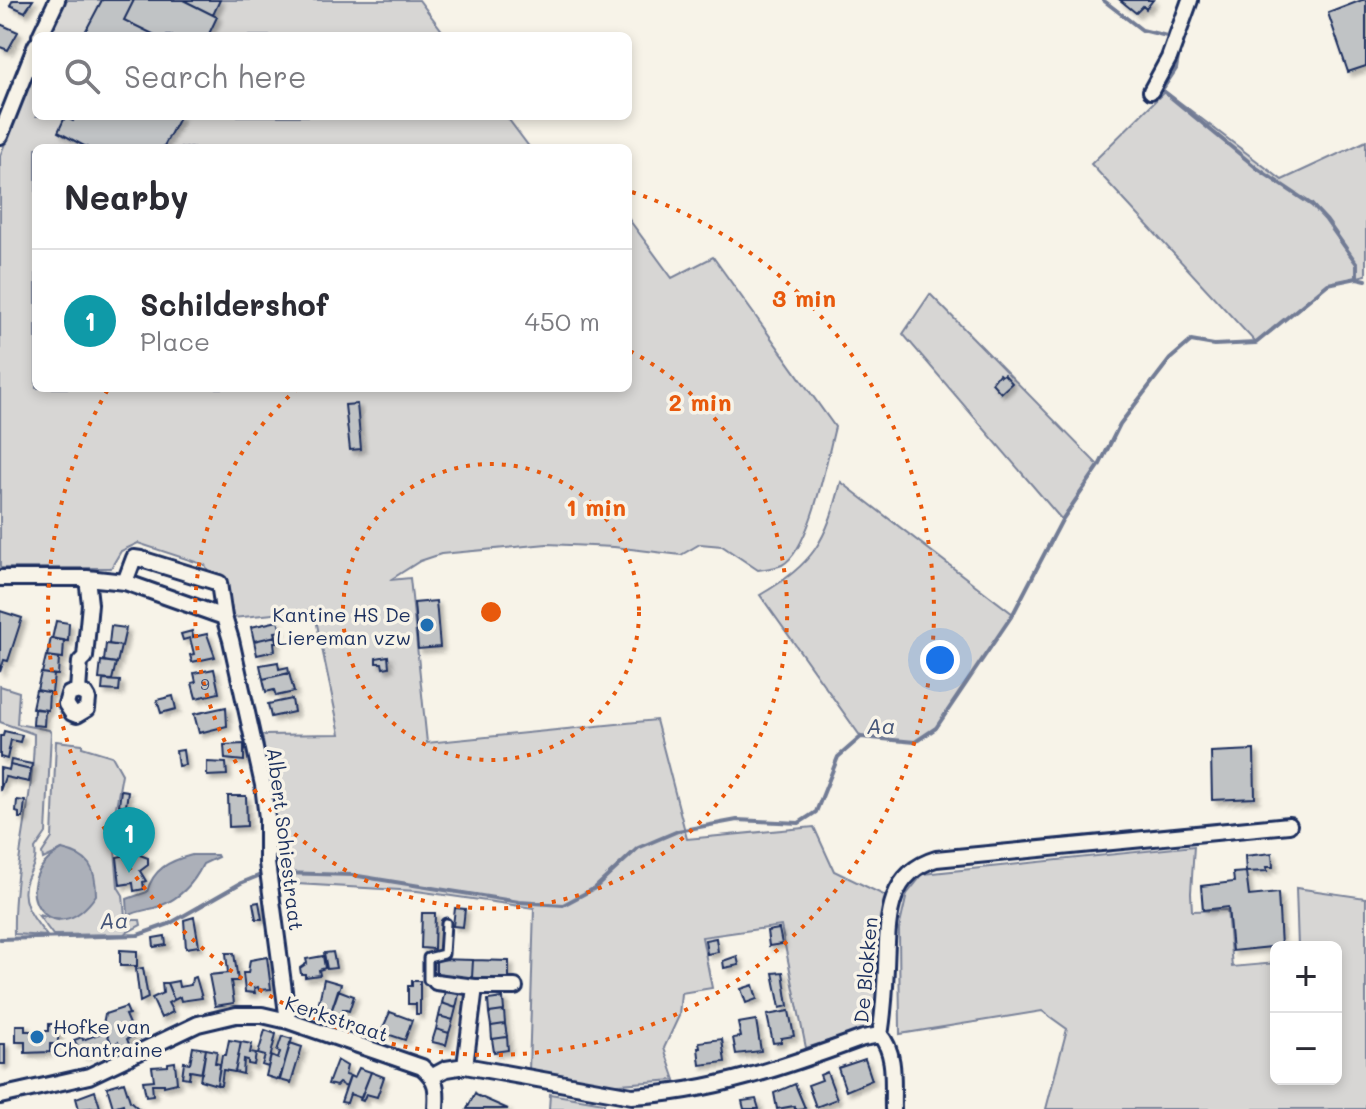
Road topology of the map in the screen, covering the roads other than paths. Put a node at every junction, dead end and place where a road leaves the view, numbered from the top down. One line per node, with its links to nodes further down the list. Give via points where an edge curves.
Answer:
1 (1190, 0): 5 (street)
2 (57, 3): 3 (street)
3 (42, 32)
4 (32, 55): 6 (street)
5 (1151, 91)
6 (0, 136)
7 (0, 578): 8 (street)
8 (87, 578): 9 (street); 11 (street, via 90,604)
9 (125, 582): 10 (street); 10 (street, Albert Sohiestraat, via 134,558 219,583)
10 (224, 617): 17 (street, Albert Sohiestraat, via 263,785 267,863)
11 (78, 691)
12 (1289, 825): 18 (street, De Blokken, via 920,864 897,890 890,912)
13 (446, 923): 14 (lane, via 444,954 428,958 428,980)
14 (436, 982): 15 (street)
15 (475, 987): 16 (street); 19 (street)
16 (515, 987)
17 (288, 1021): 20 (street, Kerkstraat, via 422,1067); 21 (street, Kerkstraat, via 262,1015 216,1018 89,1076)
18 (880, 1035): 19 (street, De Blokken, via 762,1075 659,1095 632,1096); 23 (street, via 891,1059)
19 (465, 1066): 20 (street)
20 (433, 1076): 22 (street)
21 (0, 1096)
22 (436, 1109)
23 (893, 1109)

